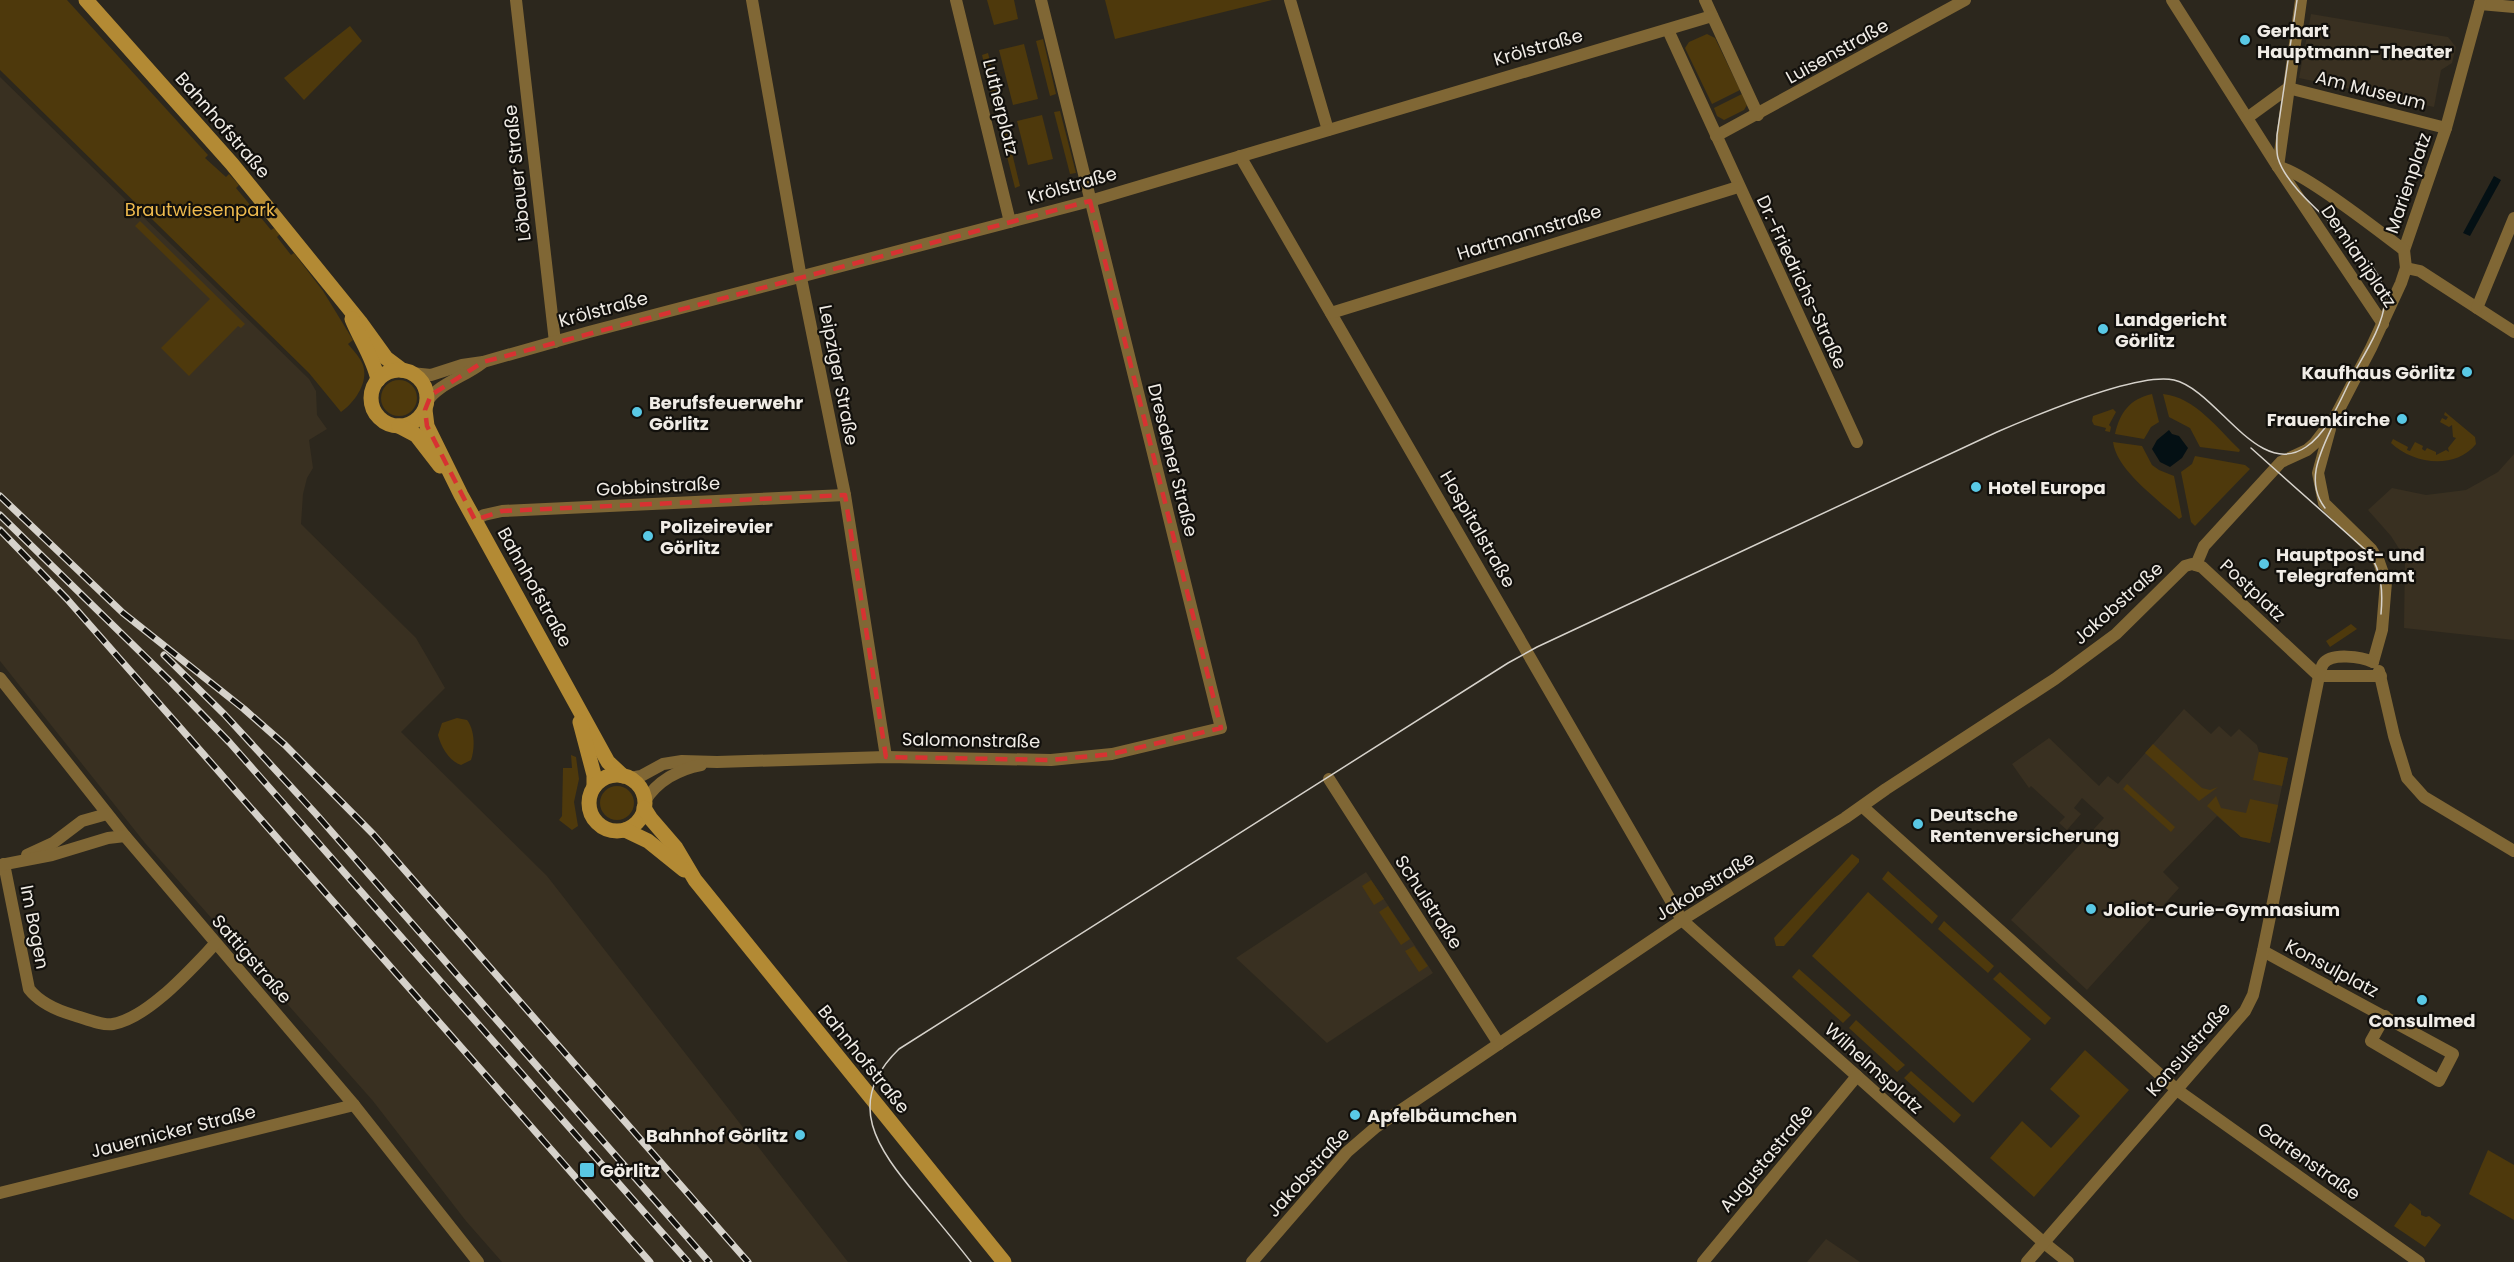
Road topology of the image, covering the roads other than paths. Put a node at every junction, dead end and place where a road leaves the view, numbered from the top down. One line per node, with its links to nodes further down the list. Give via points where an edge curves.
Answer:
1 (86, 0): 30 (main road, Bahnhofstraße, via 232,164)
2 (516, 0): 35 (street, Löbauer Straße)
3 (752, 0): 29 (street, Leipziger Straße)
4 (956, 0): 26 (street, Lutherplatz)
5 (1041, 0): 24 (street)
6 (1290, 0): 19 (street)
7 (1705, 0): 13 (street)
8 (1965, 0): 16 (street, Luisenstraße)
9 (2172, 0): 17 (street, Demianiplatz)
10 (2301, 0): 15 (street)
11 (2480, 2): 12 (street); 18 (street, Marienplatz)
12 (2514, 8)
13 (1712, 16): 14 (street, Krölstraße); 16 (street)
14 (1668, 30): 19 (street, Krölstraße); 20 (street, Dr.-Friedrichs-Straße)
15 (2288, 88): 17 (street); 18 (street, Am Museum); 22 (street)
16 (1758, 115): 20 (street, Luisenstraße)
17 (2247, 117): 22 (street, Demianiplatz)
18 (2446, 128): 27 (street, Marienplatz)
19 (1328, 130): 21 (street, Krölstraße)
20 (1716, 136): 23 (street, Dr.-Friedrichs-Straße)
21 (1240, 156): 24 (street, Krölstraße); 32 (street, Hospitalstraße)
22 (2278, 167): 27 (street, Demianiplatz, via 2302,178); 33 (street, Demianiplatz)
23 (1738, 187): 32 (street, Hartmannstraße); 42 (street, Dr.-Friedrichs-Straße)
24 (1090, 201): 26 (street, Krölstraße); 52 (street, Dresdener Straße)
25 (2514, 218): 31 (street)
26 (1010, 222): 29 (street, Krölstraße)
27 (2404, 250): 28 (street, Demianiplatz)
28 (2406, 268): 31 (street, via 2420,271); 33 (street, Demianiplatz)
29 (801, 278): 35 (street, Krölstraße); 44 (street, Leipziger Straße)
30 (348, 308): 37 (main road, Bahnhofstraße, via 386,358); 38 (main road, Bahnhofstraße)
31 (2477, 308): 34 (street)
32 (1331, 313): 66 (street, Hospitalstraße)
33 (2383, 324): 40 (street)
34 (2514, 332)
35 (555, 342): 36 (street, Krölstraße)
36 (483, 362): 37 (street, Krölstraße, via 431,375); 39 (street, Krölstraße, via 467,375 435,390)
37 (407, 372): 38 (main road, Krölstraße, via 392,371); 39 (main road, via 424,386)
38 (378, 380): 41 (main road, via 371,394 373,410 387,424)
39 (426, 406): 41 (main road, Krölstraße, via 414,422); 43 (main road, Bahnhofstraße, via 427,426)
40 (2334, 417): 46 (street, Postplatz, via 2315,443 2281,462 2204,546); 47 (street, via 2318,480 2324,503 2371,549 2386,582 2382,633)
41 (399, 426): 43 (main road, Bahnhofstraße, via 420,439)
42 (1857, 442)
43 (461, 495): 45 (main road, Bahnhofstraße)
44 (845, 495): 45 (street, Gobbinstraße, via 502,511); 53 (street, Leipziger Straße)
45 (475, 520): 51 (main road, Bahnhofstraße)
46 (2196, 565): 48 (street, Postplatz); 59 (street, Jakobstraße, via 2185,566 2116,634 2055,680)
47 (2373, 662): 48 (street, via 2363,658 2332,658 2325,662); 49 (street)
48 (2319, 676): 49 (street); 68 (street, Konsulstraße)
49 (2381, 676): 63 (street, via 2408,778 2424,797)
50 (0, 678): 60 (street, Sattigstraße)
51 (574, 699): 55 (main road, Bahnhofstraße, via 608,762); 57 (main road, Bahnhofstraße)
52 (1221, 728): 53 (street, Salomonstraße, via 1112,754 1051,760)
53 (886, 757): 54 (street, Salomonstraße)
54 (717, 762): 55 (street, Salomonstraße, via 675,761); 58 (street, Salomonstraße, via 674,775 654,788)
55 (627, 777): 57 (main road, via 606,777); 58 (main road, Bahnhofstraße, via 640,788)
56 (1329, 779): 70 (street, Schulstraße)
57 (594, 787): 61 (main road, Bahnhofstraße, via 589,804 594,819 608,830)
58 (645, 804): 61 (main road, via 638,822); 65 (main road, Bahnhofstraße, via 651,819 671,841)
59 (1863, 807): 66 (street, Jakobstraße); 72 (street)
60 (107, 814): 62 (street, Sattigstraße); 64 (street, via 82,821 53,843)
61 (625, 830): 65 (main road, Bahnhofstraße, via 657,847)
62 (125, 836): 64 (street); 67 (street, Sattigstraße)
63 (2514, 851)
64 (2, 865): 67 (street, Im Bogen, via 30,989 42,1001 66,1012 111,1025 132,1018 177,984)
65 (695, 880): 77 (main road, Bahnhofstraße)
66 (1682, 920): 70 (street, Jakobstraße); 71 (street, Wilhelmsplatz)
67 (215, 944): 73 (street, Sattigstraße)
68 (2263, 951): 69 (street, Konsulplatz); 72 (street, Konsulstraße, via 2253,995 2245,1011)
69 (2385, 1016): 69 (street, Konsulplatz, via 2371,1041 2439,1081 2453,1054)
70 (1499, 1044): 78 (street, Jakobstraße, via 1376,1126 1347,1152)
71 (1857, 1076): 75 (street, Wilhelmsplatz); 79 (street, Augustastraße)
72 (2177, 1090): 75 (street, Konsulstraße); 82 (street, Gartenstraße)
73 (354, 1105): 74 (street, Jauernicker Straße); 76 (street, Sattigstraße)
74 (0, 1193)
75 (2043, 1242): 80 (street, Konsulstraße); 81 (street, Wilhelmsplatz)
76 (478, 1262)
77 (1004, 1262)
78 (1252, 1262)
79 (1703, 1262)
80 (2027, 1262)
81 (2068, 1262)
82 (2420, 1262)

